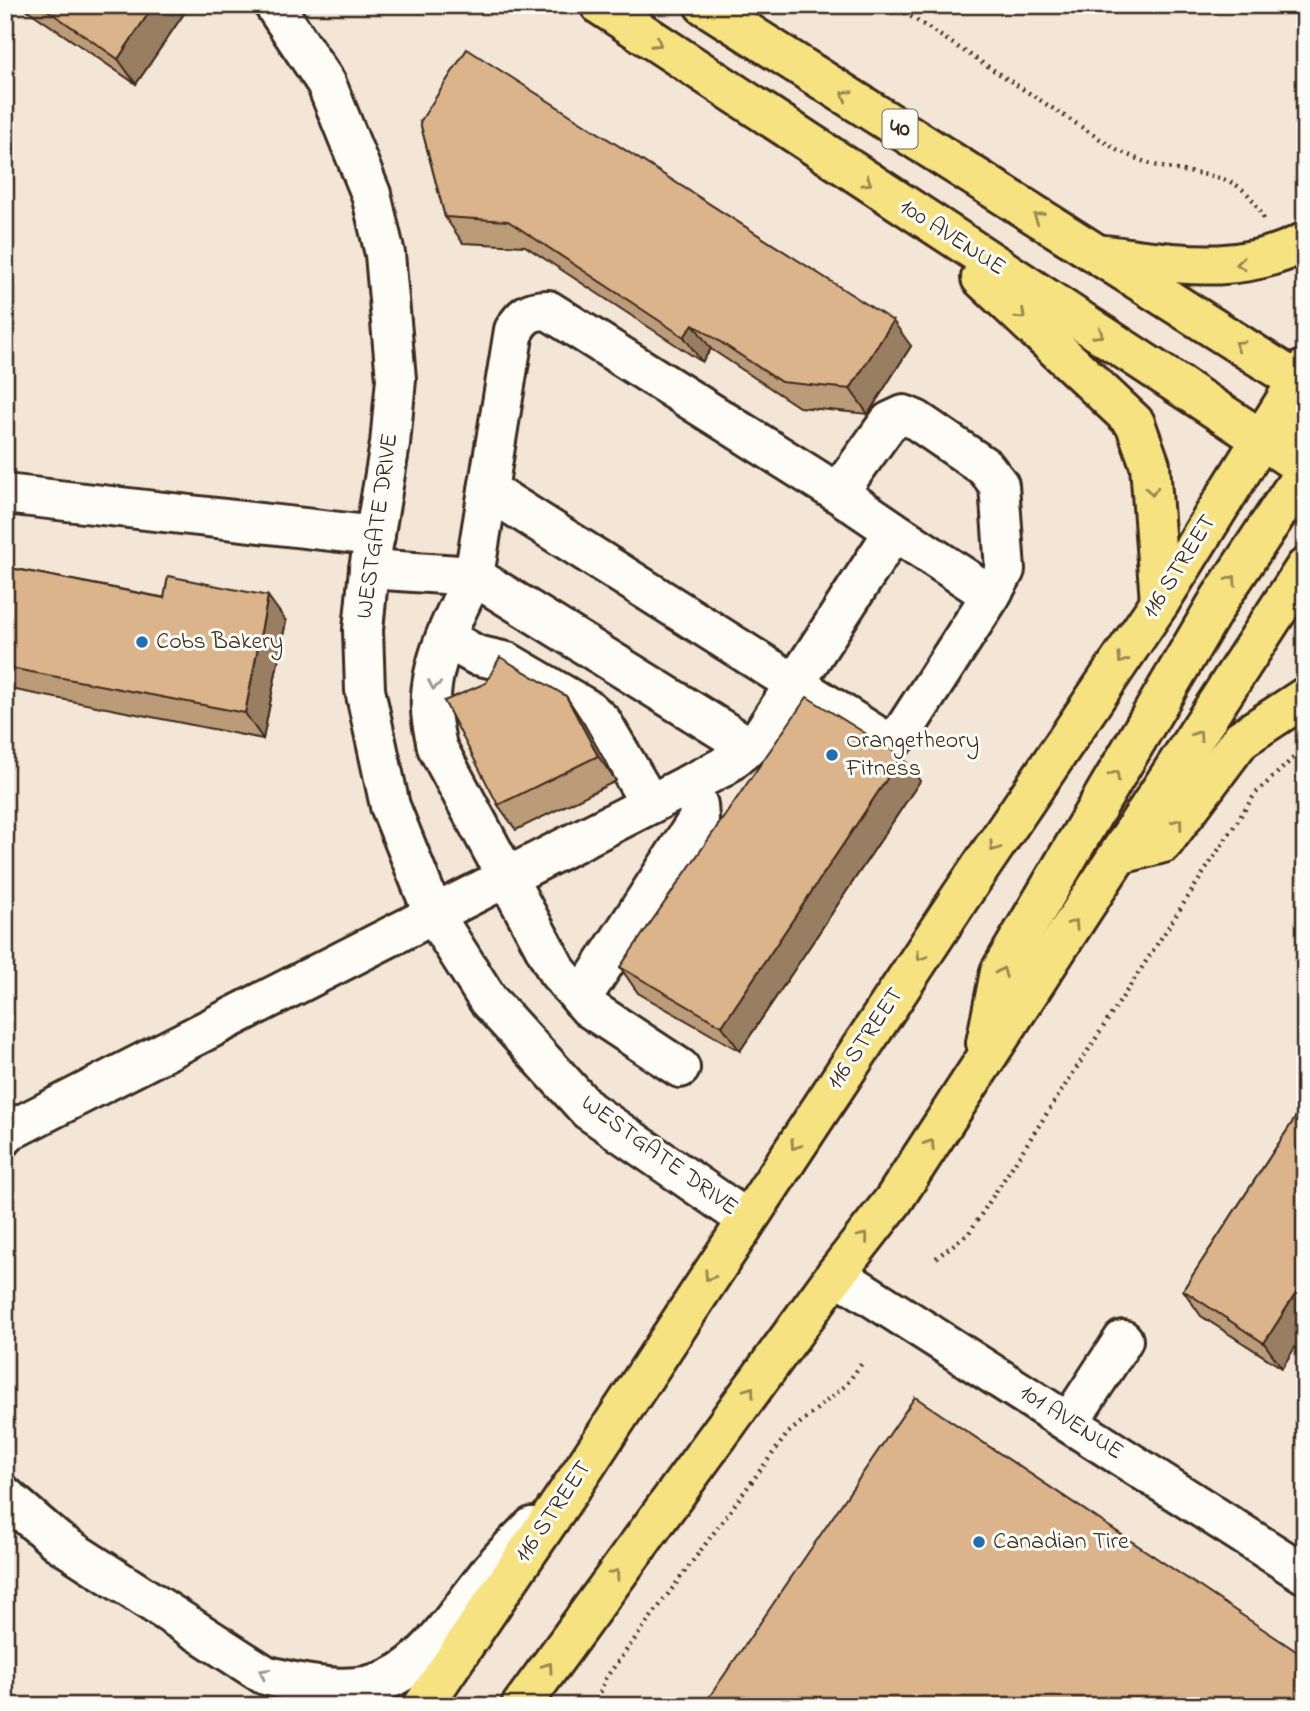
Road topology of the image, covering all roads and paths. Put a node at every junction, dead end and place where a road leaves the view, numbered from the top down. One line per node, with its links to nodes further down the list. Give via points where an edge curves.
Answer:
1 (274, 5): 16 (street, WESTGATE DRIVE, via 326,83 371,194 385,254 396,379)
2 (600, 5): 5 (main road, 100 AVENUE / 40, one-way to 5)
3 (704, 5): 7 (main road, 40, one-way to 3)
4 (893, 5): 6 (path, via 1117,150 1241,187)
5 (899, 203): 9 (main road, 100 AVENUE / 40, one-way to 9); 20 (main road, one-way to 20, via 1135,423 1150,465)
6 (1287, 238): 7 (main road, one-way to 7, via 1250,264 1202,266)
7 (1096, 254): 8 (main road, 40, one-way to 7)
8 (1302, 379): 9 (main road, 116 STREET); 10 (main road)
9 (1259, 438): 11 (main road, 100 AVENUE / 40); 20 (main road, 116 STREET)
10 (1305, 457)
11 (1305, 470): 32 (main road, one-way to 11, via 1000,972 1221,597)
12 (488, 490): 13 (street, via 514,330 522,316 548,310); 18 (street); 22 (street)
13 (838, 493): 15 (street); 19 (street, via 890,422 904,415 916,419 985,467 999,485 1005,570)
14 (5, 494): 16 (street)
15 (894, 531): 19 (street); 22 (street)
16 (372, 553): 18 (street); 30 (street, WESTGATE DRIVE, via 363,630 365,690 390,806)
17 (1305, 568): 28 (main road, one-way to 17)
18 (474, 576): 21 (street); 24 (street)
19 (991, 595): 22 (street, via 904,730 895,737 882,739)
20 (1160, 602): 35 (main road, 116 STREET, one-way to 35)
21 (446, 638): 27 (street, via 476,655 507,662 589,710 602,722); 29 (street, one-way to 29, via 430,707 437,747)
22 (794, 685): 24 (street, via 761,736)
23 (1305, 697): 28 (main road, one-way to 23, via 1163,844 1241,739)
24 (748, 746): 26 (street, via 723,767)
25 (1305, 747): 36 (path, via 1255,794 969,1233)
26 (689, 784): 27 (street); 31 (street, via 699,818)
27 (650, 804): 29 (street)
28 (1121, 854): 32 (main road, one-way to 28)
29 (504, 877): 30 (street); 31 (street, via 557,971)
30 (432, 913): 34 (street); 35 (street, WESTGATE DRIVE, via 488,1000 588,1110)
31 (581, 999): 33 (street, via 589,1009)
32 (982, 1062): 37 (main road, one-way to 32, via 893,1201)
33 (680, 1068)
34 (5, 1136)
35 (746, 1219): 41 (main road, 116 STREET, one-way to 41)
36 (936, 1258)
37 (836, 1274): 40 (street, 101 AVENUE); 45 (main road, one-way to 37)
38 (1123, 1340): 40 (street)
39 (862, 1363): 46 (path, via 846,1385 788,1433 605,1679)
40 (1070, 1421): 43 (street, 101 AVENUE)
41 (575, 1482): 42 (street, one-way to 42, via 490,1571 409,1677 364,1697 318,1695 265,1675 57,1541); 44 (main road, 116 STREET)
42 (5, 1496)
43 (1305, 1574)
44 (423, 1706)
45 (522, 1706)
46 (597, 1706)

